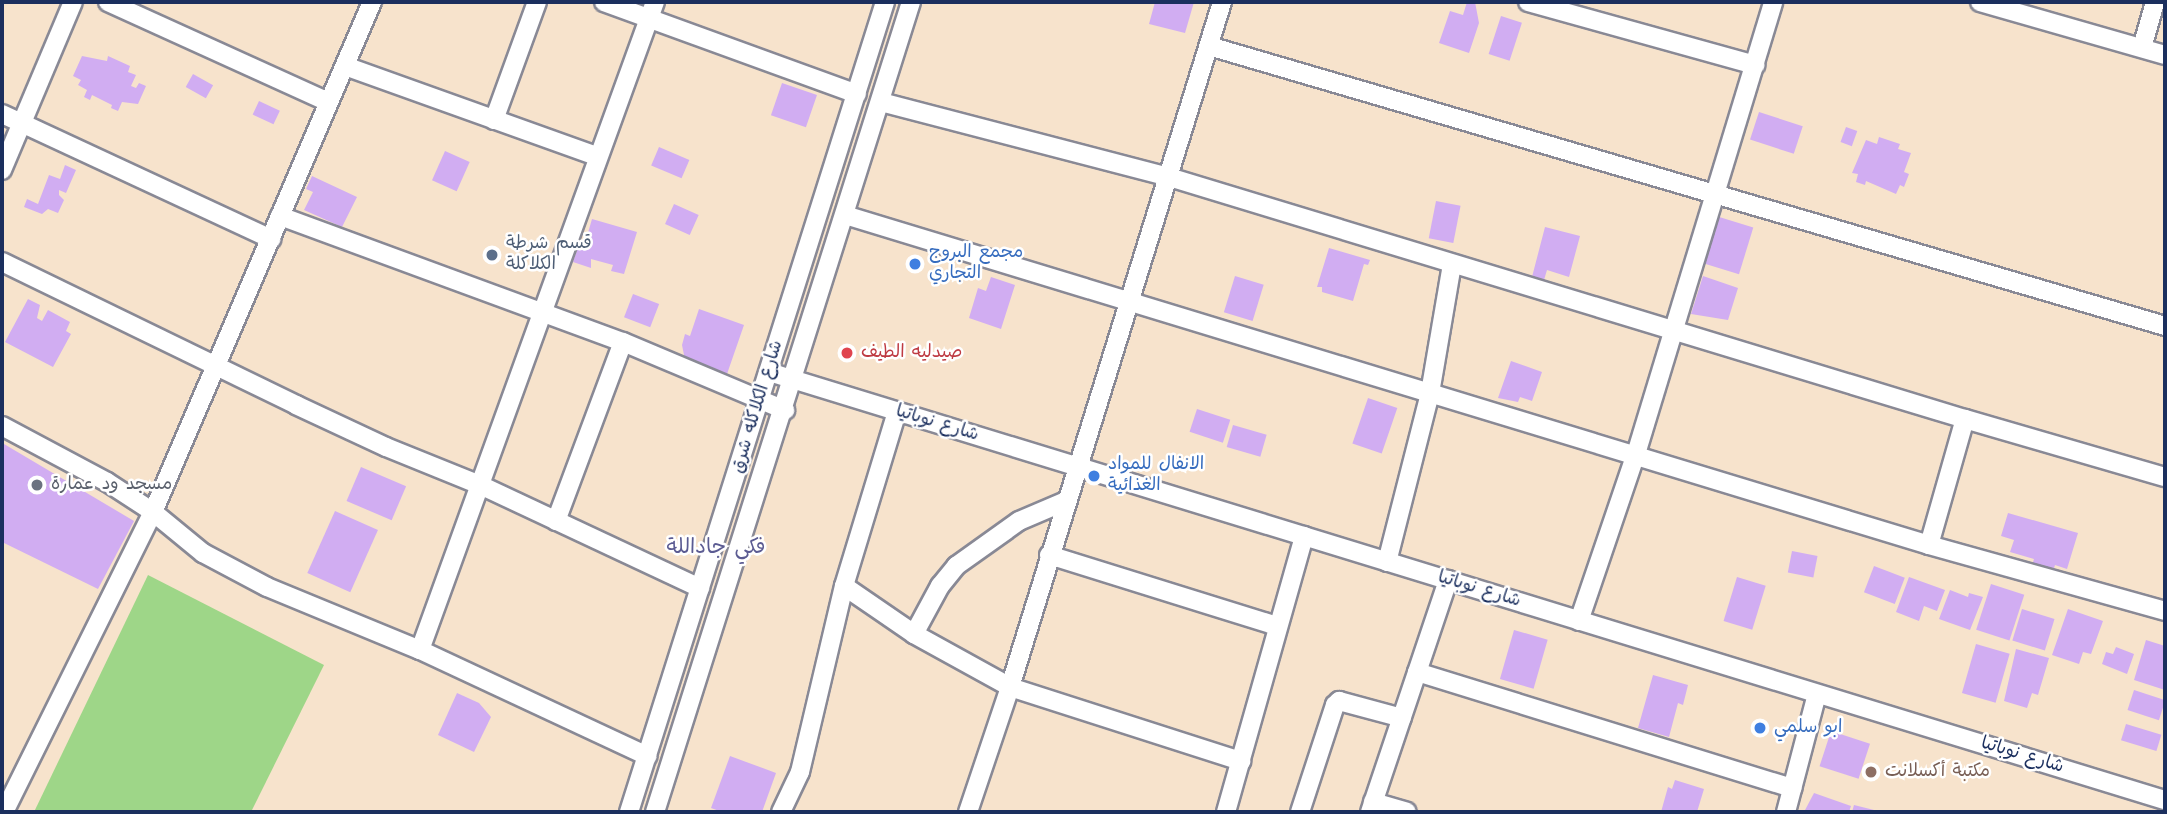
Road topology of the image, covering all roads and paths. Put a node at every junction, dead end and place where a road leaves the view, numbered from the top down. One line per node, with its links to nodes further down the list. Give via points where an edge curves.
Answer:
1 (73, 2): 24 (street)
2 (108, 2): 20 (street)
3 (372, 2): 18 (street)
4 (537, 2): 23 (street)
5 (604, 2): 13 (street)
6 (886, 2): 19 (street, شارع الكلاكله شرق)
7 (911, 2): 21 (street, شارع الكلاكله شرق)
8 (1222, 2): 14 (street)
9 (1528, 2): 17 (street)
10 (1773, 2): 17 (street)
11 (1980, 2): 15 (street)
12 (2155, 2): 15 (street)
13 (652, 10): 19 (street); 25 (street)
14 (1209, 46): 27 (street); 28 (street)
15 (2143, 48): 16 (street)
16 (2165, 55)
17 (1755, 65): 28 (street)
18 (345, 66): 20 (street); 23 (street)
19 (857, 94): 40 (street, شارع الكلاكله شرق)
20 (328, 102): 30 (street)
21 (881, 102): 27 (street); 29 (street, شارع الكلاكله شرق)
22 (2, 114): 24 (street)
23 (494, 120): 25 (street)
24 (22, 124): 26 (street); 31 (street)
25 (596, 156): 35 (street)
26 (2, 170)
27 (1169, 177): 33 (street); 34 (street)
28 (1717, 194): 36 (street); 37 (street)
29 (845, 215): 34 (street); 41 (street, شارع الكلاكله شرق)
30 (280, 216): 31 (street); 35 (street)
31 (271, 239): 39 (street)
32 (2, 262): 39 (street)
33 (1452, 264): 37 (street); 42 (street)
34 (1130, 304): 42 (street); 49 (street)
35 (541, 310): 38 (street); 51 (street)
36 (2165, 326)
37 (1675, 331): 46 (street); 48 (street)
38 (623, 342): 43 (street); 54 (street)
39 (218, 366): 51 (street, via 375,442); 53 (street)
40 (769, 372): 41 (street, شارع نوباتيا); 43 (street, شارع الكلاكله شرق)
41 (794, 380): 44 (street, شارع الكلاكله شرق); 45 (street, شارع نوباتيا)
42 (1430, 393): 48 (street); 58 (street)
43 (760, 402): 44 (street); 61 (street, شارع الكلاكله شرق)
44 (785, 410): 78 (street, شارع الكلاكله شرق)
45 (897, 412): 49 (street, شارع نوباتيا); 60 (street)
46 (1965, 419): 50 (street); 56 (street)
47 (2, 426): 53 (street)
48 (1636, 454): 56 (street); 63 (street)
49 (1076, 467): 52 (street); 55 (street, شارع نوباتيا)
50 (2165, 477)
51 (480, 485): 54 (street); 66 (street)
52 (1066, 501): 57 (street); 65 (street, via 1019,521 956,566)
53 (153, 512): 66 (street, via 203,553 267,587); 76 (street)
54 (556, 521): 61 (street)
55 (1304, 537): 58 (street, شارع نوباتيا); 64 (street)
56 (1929, 545): 62 (street)
57 (1049, 555): 64 (street); 68 (street)
58 (1387, 562): 59 (street, شارع نوباتيا)
59 (1448, 580): 63 (street, شارع نوباتيا); 67 (street)
60 (844, 586): 65 (street); 79 (street, via 800,772)
61 (700, 588): 71 (street, شارع الكلاكله شرق)
62 (2165, 611)
63 (1579, 621): 69 (street, شارع نوباتيا)
64 (1278, 626): 72 (street)
65 (914, 634): 68 (street)
66 (420, 650): 71 (street)
67 (1418, 672): 70 (street); 73 (street)
68 (1010, 687): 72 (street); 80 (street)
69 (1817, 694): 73 (street); 74 (street, شارع نوباتيا)
70 (1402, 718): 75 (street); 82 (street, via 1343,700 1335,705)
71 (647, 756): 77 (street, شارع الكلاكله شرق)
72 (1241, 761): 81 (street)
73 (1792, 788): 84 (street)
74 (2165, 799): 85 (street)
75 (1372, 807): 83 (street)
76 (4, 812)
77 (629, 812)
78 (655, 812)
79 (780, 812)
80 (968, 812)
81 (1226, 812)
82 (1300, 812)
83 (1407, 812)
84 (1786, 812)
85 (2163, 812)

